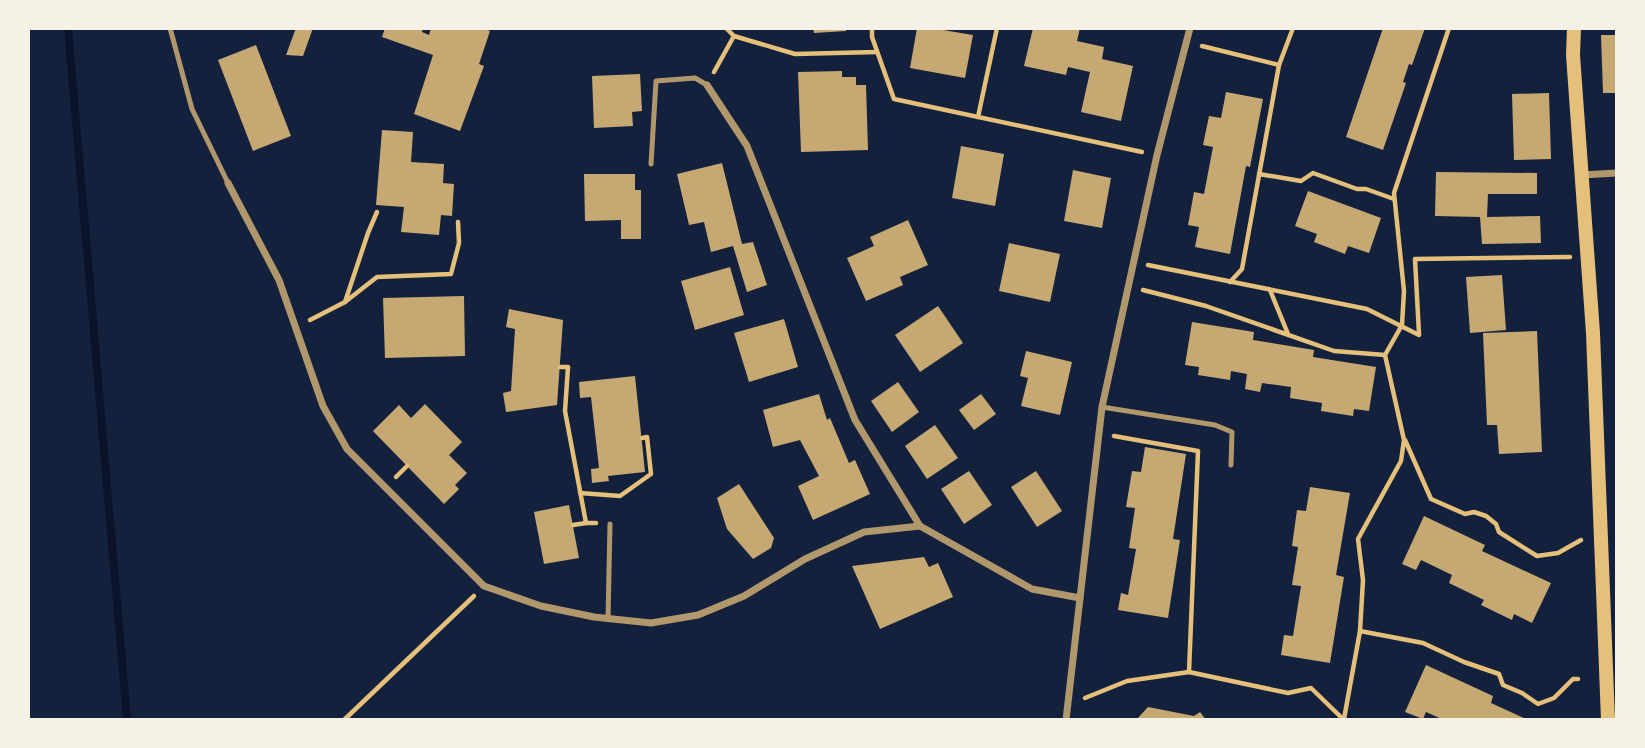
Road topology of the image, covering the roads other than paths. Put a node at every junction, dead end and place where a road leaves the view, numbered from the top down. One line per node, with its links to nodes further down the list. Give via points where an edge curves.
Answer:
1 (170, 28): 8 (lane, via 192,109)
2 (1191, 28): 9 (street, via 1157,155)
3 (1574, 28): 7 (main road)
4 (707, 85): 5 (lane, via 695,78 656,81); 12 (street, via 747,146 855,420)
5 (651, 164)
6 (1617, 173): 7 (street)
7 (1581, 176): 16 (main road, via 1593,333)
8 (228, 183): 14 (street, via 279,280 323,405 347,449 484,586 541,606)
9 (1102, 407): 10 (lane, via 1215,425 1232,432); 13 (street)
10 (1231, 465)
11 (610, 524): 14 (lane)
12 (920, 526): 13 (street, via 1032,589); 14 (street, via 864,531 744,596 698,615 651,623)
13 (1080, 597): 15 (street)
14 (608, 619)
15 (1066, 720)
16 (1608, 720)

